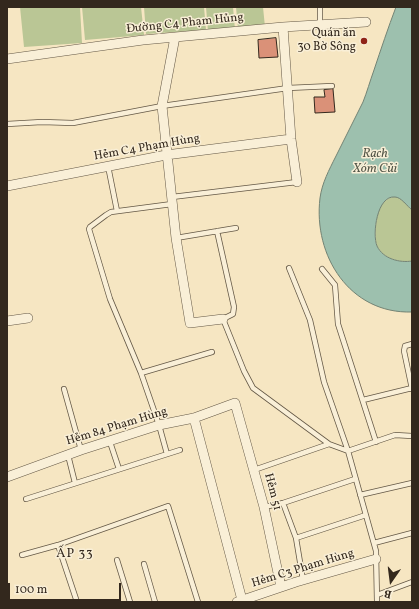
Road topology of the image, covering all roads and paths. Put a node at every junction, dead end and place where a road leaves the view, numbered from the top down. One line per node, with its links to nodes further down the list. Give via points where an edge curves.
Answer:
1 (320, 7): 3 (lane)
2 (366, 22): 3 (street, Đường C4 Phạm Hủng)
3 (320, 24): 4 (street, Đường C4 Phạm Hủng)
4 (283, 27): 5 (street, Đường C4 Phạm Hủng); 8 (street)
5 (175, 37): 6 (street, Đường C4 Phạm Hủng); 9 (street)
6 (7, 59)
7 (332, 86): 8 (lane)
8 (288, 88): 9 (lane); 11 (street)
9 (162, 106): 10 (lane, via 73,123); 12 (street)
10 (7, 124)
11 (291, 139): 12 (street, Hẻm C4 Phạm Hùng); 14 (street)
12 (166, 154): 13 (street, Hẻm C4 Phạm Hùng); 16 (street)
13 (108, 166): 15 (street, Hẻm C4 Phạm Hùng); 17 (lane)
14 (297, 182): 16 (lane)
15 (7, 186)
16 (172, 201): 17 (lane); 20 (street)
17 (117, 211): 28 (lane, via 106,215 89,229 110,299)
18 (236, 228): 19 (lane)
19 (217, 231): 20 (lane); 24 (lane, via 234,307 233,314)
20 (176, 238): 24 (street, via 190,323)
21 (289, 268): 43 (lane, via 310,320 324,382)
22 (322, 269): 31 (lane, via 335,285 338,324)
23 (28, 318): 25 (street)
24 (223, 319): 40 (lane, via 253,388)
25 (7, 321)
26 (412, 344): 30 (lane, via 405,346 404,351)
27 (212, 352): 28 (lane)
28 (141, 373): 34 (lane)
29 (64, 389): 41 (lane)
30 (412, 389): 31 (lane)
31 (363, 400): 39 (lane)
32 (235, 403): 33 (street, Hẻm 84 Phạm Hùng); 47 (street, Hẻm 51)
33 (194, 418): 34 (street, Hẻm 84 Phạm Hùng); 69 (street)
34 (159, 426): 38 (street, Hẻm 84 Phạm Hùng); 44 (lane)
35 (412, 431): 36 (lane)
36 (404, 435): 37 (lane); 39 (lane, via 395,435)
37 (412, 436)
38 (110, 442): 41 (street, Hẻm 84 Phạm Hùng); 46 (lane)
39 (376, 442): 43 (lane)
40 (329, 444): 43 (lane); 47 (lane)
41 (81, 450): 45 (street, Hẻm 84 Phạm Hùng)
42 (180, 450): 44 (lane)
43 (348, 451): 49 (lane)
44 (167, 454): 46 (lane)
45 (68, 455): 48 (street, Hẻm 84 Phạm Hùng); 50 (lane)
46 (119, 469): 50 (lane)
47 (254, 470): 55 (street, Hẻm 51)
48 (7, 477)
49 (355, 479): 52 (lane); 54 (lane)
50 (75, 483): 53 (lane)
51 (412, 483): 52 (lane)
52 (360, 495): 56 (lane)
53 (26, 499)
54 (283, 503): 55 (lane); 58 (lane)
55 (264, 507): 67 (street, Hẻm 51)
56 (366, 515): 58 (lane); 59 (lane)
57 (412, 533): 59 (lane)
58 (296, 538): 65 (lane)
59 (374, 543): 62 (lane)
60 (58, 545): 61 (lane); 70 (lane); 73 (lane, via 168,506)
61 (22, 555)
62 (376, 559): 65 (street, Hẻm C3 Phạm Hùng); 68 (lane)
63 (117, 560): 71 (lane)
64 (144, 564): 72 (lane)
65 (303, 580): 67 (street, Hẻm C3 Phạm Hùng)
66 (412, 582): 68 (lane)
67 (281, 587): 69 (street, Hẻm C3 Phạm Hùng)
68 (377, 596): 74 (lane)
69 (239, 601)
70 (77, 602)
71 (130, 602)
72 (155, 602)
73 (198, 602)
74 (377, 602)

